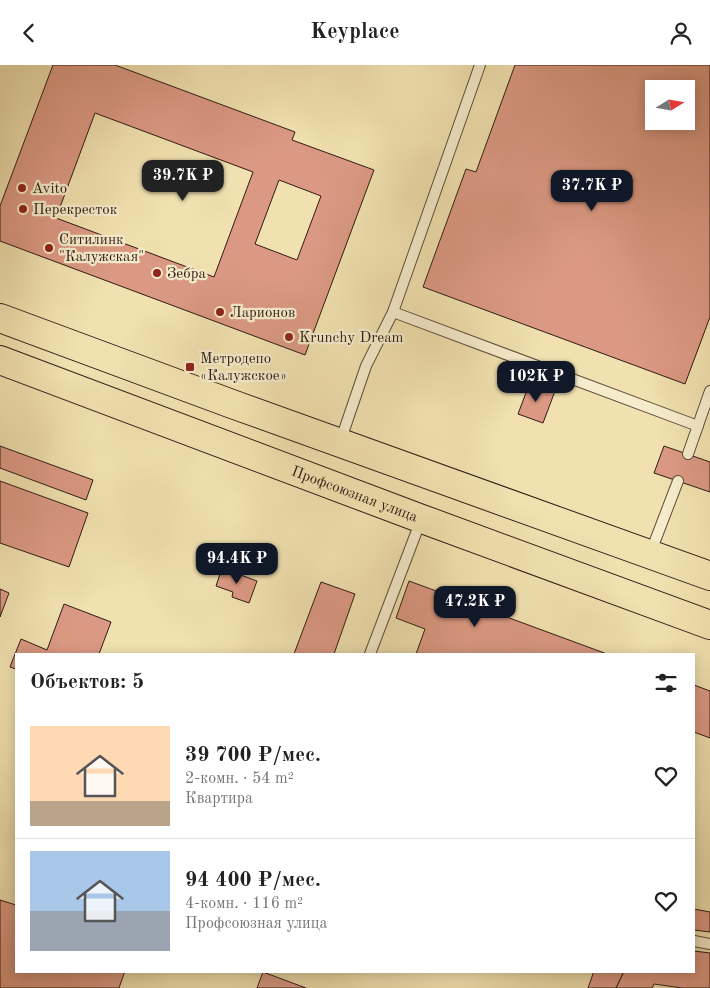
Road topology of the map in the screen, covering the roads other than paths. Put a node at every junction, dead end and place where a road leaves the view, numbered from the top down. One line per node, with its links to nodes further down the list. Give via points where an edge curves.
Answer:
1 (480, 65): 2 (lane)
2 (393, 312): 6 (lane); 7 (lane, via 366,366)
3 (0, 318): 7 (main road)
4 (0, 361): 10 (main road, Профсоюзная улица)
5 (710, 391): 6 (lane)
6 (698, 426): 8 (lane)
7 (339, 443): 11 (main road)
8 (688, 455)
9 (678, 481): 11 (lane)
10 (422, 519): 13 (main road, Профсоюзная улица); 14 (lane)
11 (650, 555): 12 (main road)
12 (710, 576)
13 (710, 625)
14 (370, 653)
15 (695, 941): 16 (lane)
16 (710, 944)

